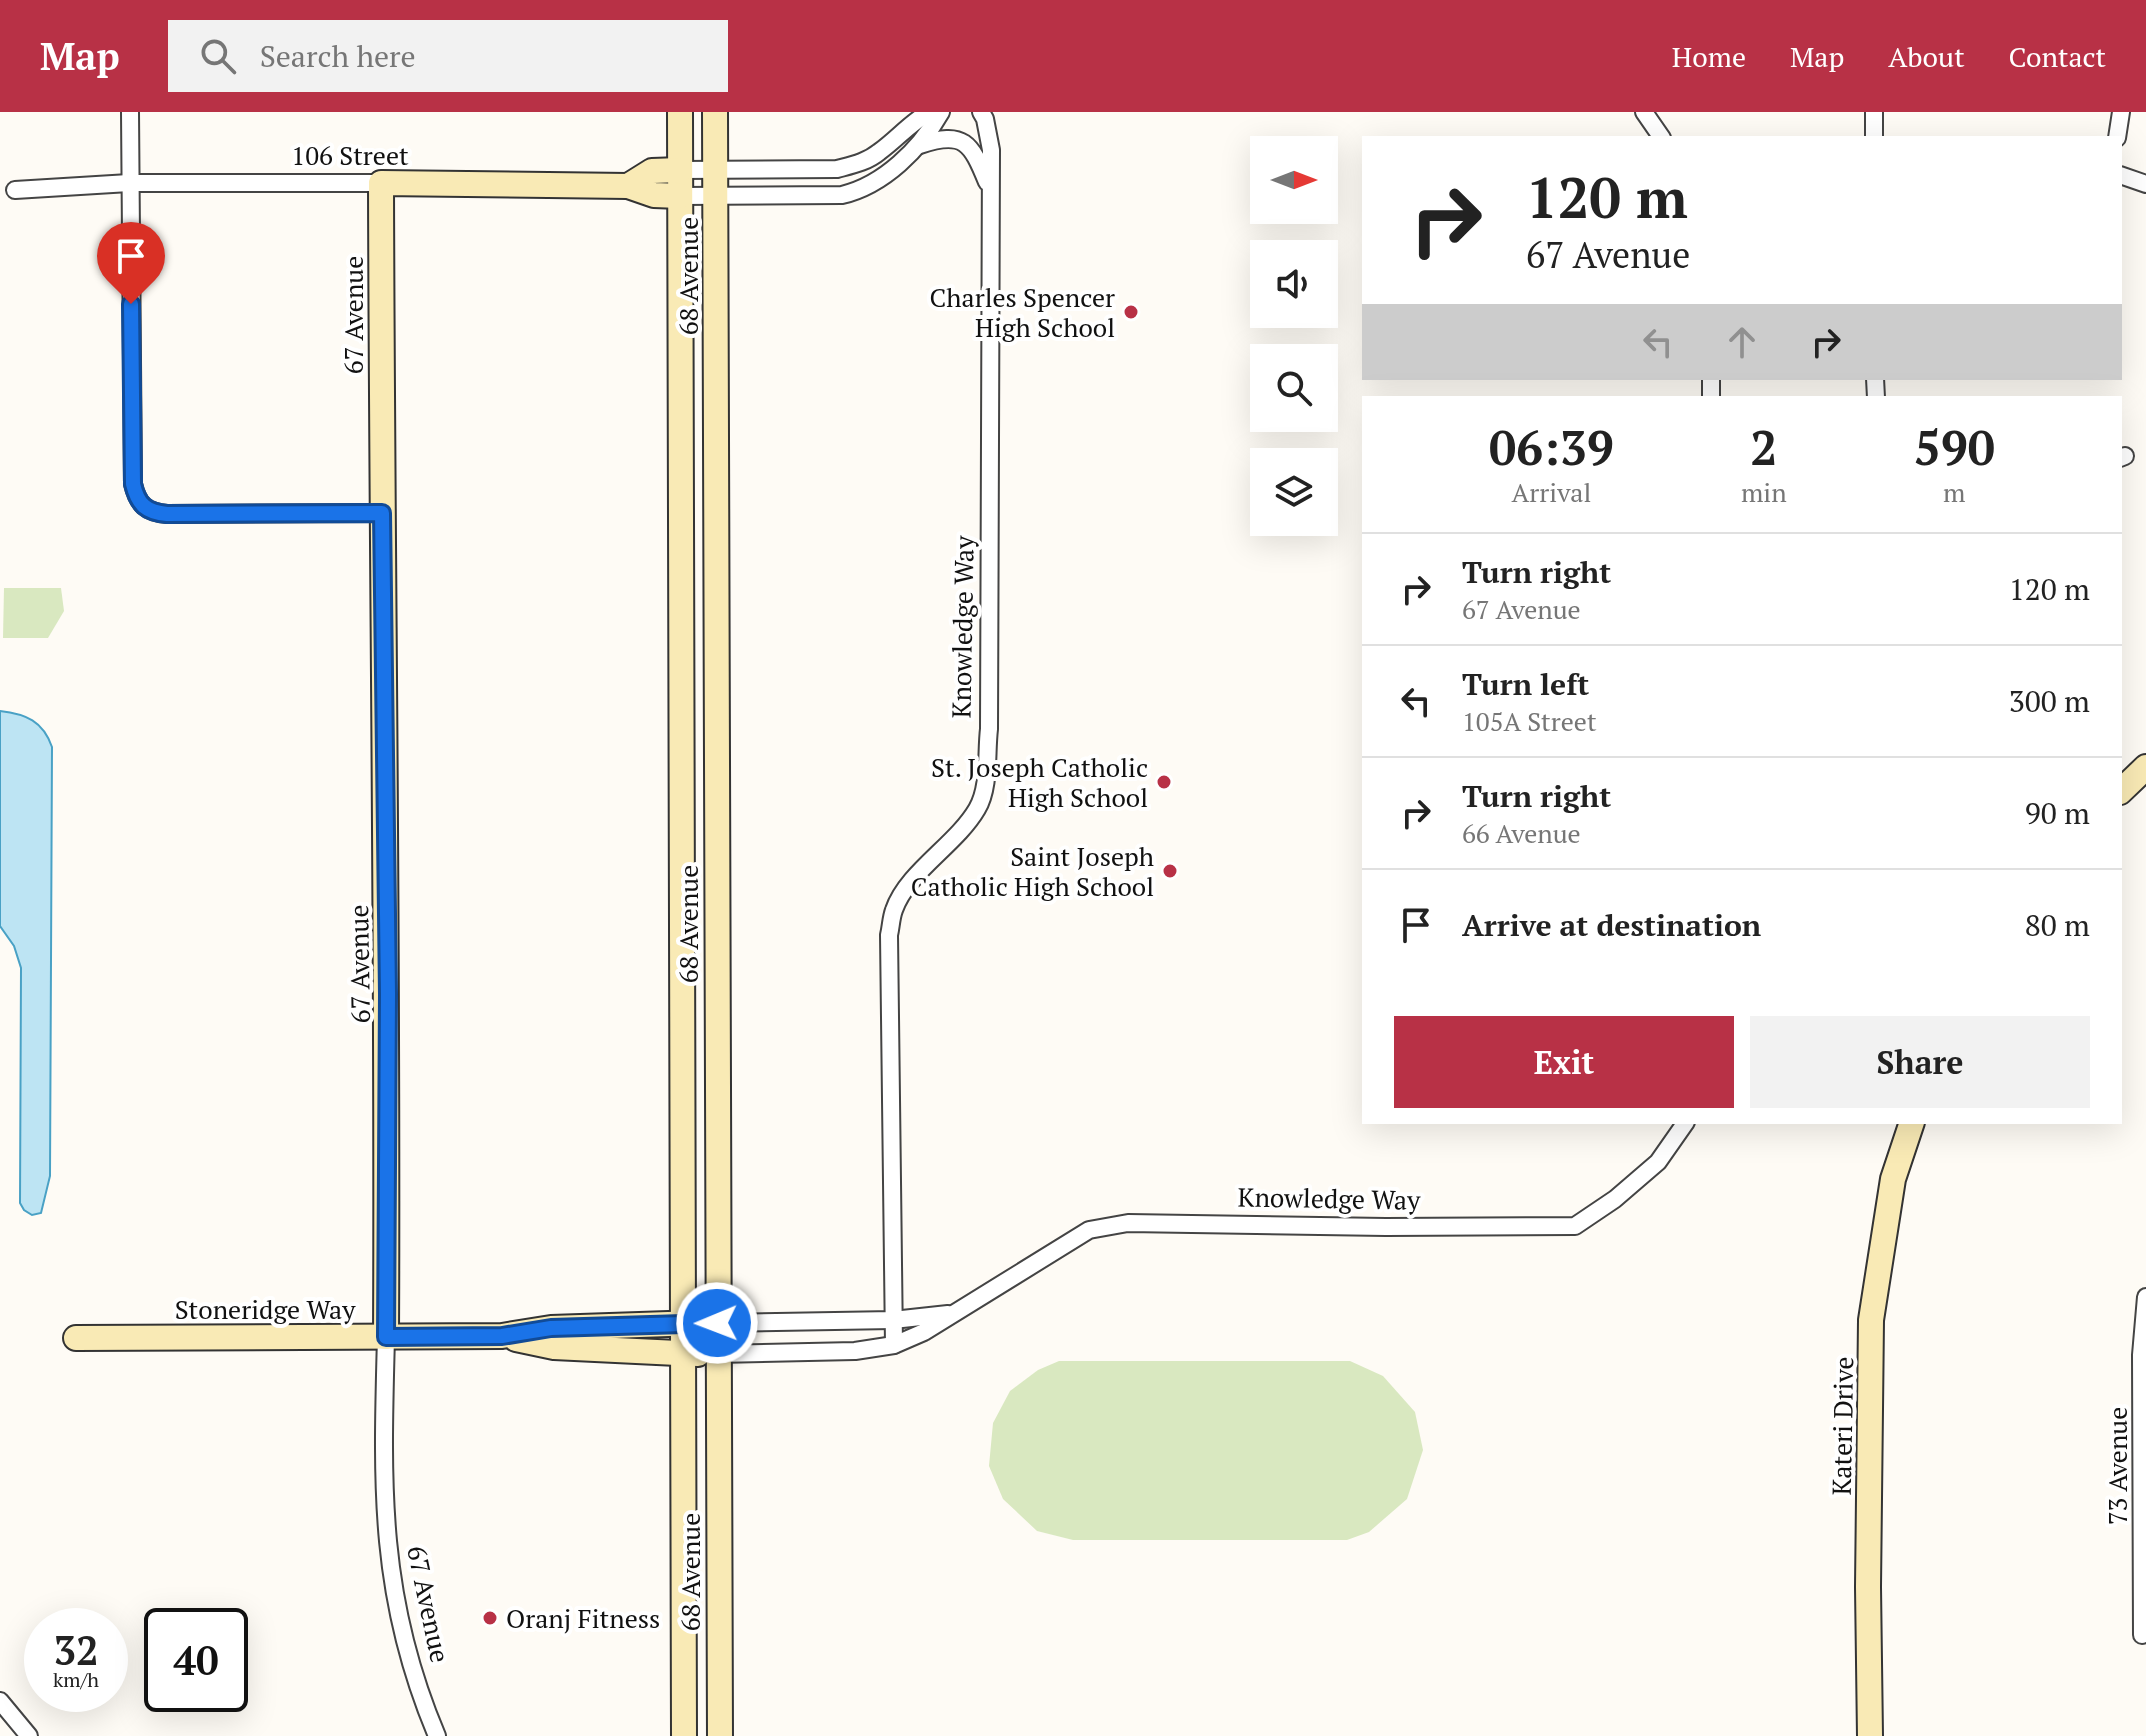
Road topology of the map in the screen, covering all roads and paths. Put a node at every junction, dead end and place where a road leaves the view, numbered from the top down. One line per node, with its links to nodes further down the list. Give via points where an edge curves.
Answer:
1 (130, 112): 17 (street)
2 (680, 112): 14 (main road, 68 Avenue)
3 (715, 112): 15 (main road, 68 Avenue)
4 (929, 112): 15 (street, via 877,154 837,169)
5 (941, 112): 13 (street, Knowledge Way)
6 (981, 112): 22 (street, Knowledge Way, via 991,150)
7 (1644, 112): 10 (street)
8 (1874, 112): 11 (street)
9 (2121, 112): 12 (street)
10 (1661, 136)
11 (1874, 136)
12 (2117, 136)
13 (916, 147): 22 (street, Knowledge Way, via 958,139 976,152); 24 (street, Knowledge Way, via 863,190 842,195)
14 (680, 170): 15 (street); 20 (main road, 106 Street, via 652,171); 23 (main road, 68 Avenue)
15 (716, 170): 24 (main road, 68 Avenue)
16 (2122, 176): 19 (street)
17 (129, 183): 18 (street, 106 Street); 21 (street, 106 Street); 25 (street, via 133,484 139,503 167,514)
18 (381, 183): 20 (main road, 106 Street); 25 (main road, 67 Avenue)
19 (2146, 184)
20 (628, 186): 23 (main road)
21 (15, 190)
22 (991, 190): 32 (street, Knowledge Way, via 985,782 979,807 960,833 909,885 894,909 889,935)
23 (680, 196): 24 (street, Knowledge Way); 34 (main road, 68 Avenue)
24 (716, 196): 33 (main road, 68 Avenue)
25 (382, 513): 36 (main road, 67 Avenue)
26 (2146, 767): 27 (main road)
27 (2122, 790)
28 (1685, 1124): 31 (street, Knowledge Way, via 1658,1162 1575,1226 1128,1223 1089,1230)
29 (1911, 1124): 48 (main road, Kateri Drive, via 1893,1179 1871,1320)
30 (2146, 1297): 41 (street, 73 Avenue, via 2141,1355)
31 (954, 1313): 32 (street, Knowledge Way); 38 (street, Knowledge Way)
32 (893, 1320): 33 (street, Knowledge Way); 38 (street, Knowledge Way)
33 (717, 1323): 34 (main road, Knowledge Way); 40 (main road, 68 Avenue)
34 (682, 1324): 35 (main road, Stoneridge Way, via 551,1328); 39 (main road, 68 Avenue)
35 (502, 1336): 36 (main road, Stoneridge Way); 39 (main road, Stoneridge Way, via 554,1347)
36 (386, 1337): 37 (main road, Stoneridge Way); 45 (street, 67 Avenue, via 383,1465 391,1581 410,1663)
37 (76, 1338)
38 (894, 1345): 40 (street, Knowledge Way, via 855,1351)
39 (682, 1354): 40 (main road, Knowledge Way); 46 (main road, 68 Avenue)
40 (717, 1354): 47 (main road, 68 Avenue)
41 (2144, 1487): 42 (street, 73 Avenue)
42 (2142, 1635)
43 (0, 1701): 44 (street)
44 (29, 1736)
45 (437, 1736)
46 (684, 1736)
47 (720, 1736)
48 (1870, 1736)

